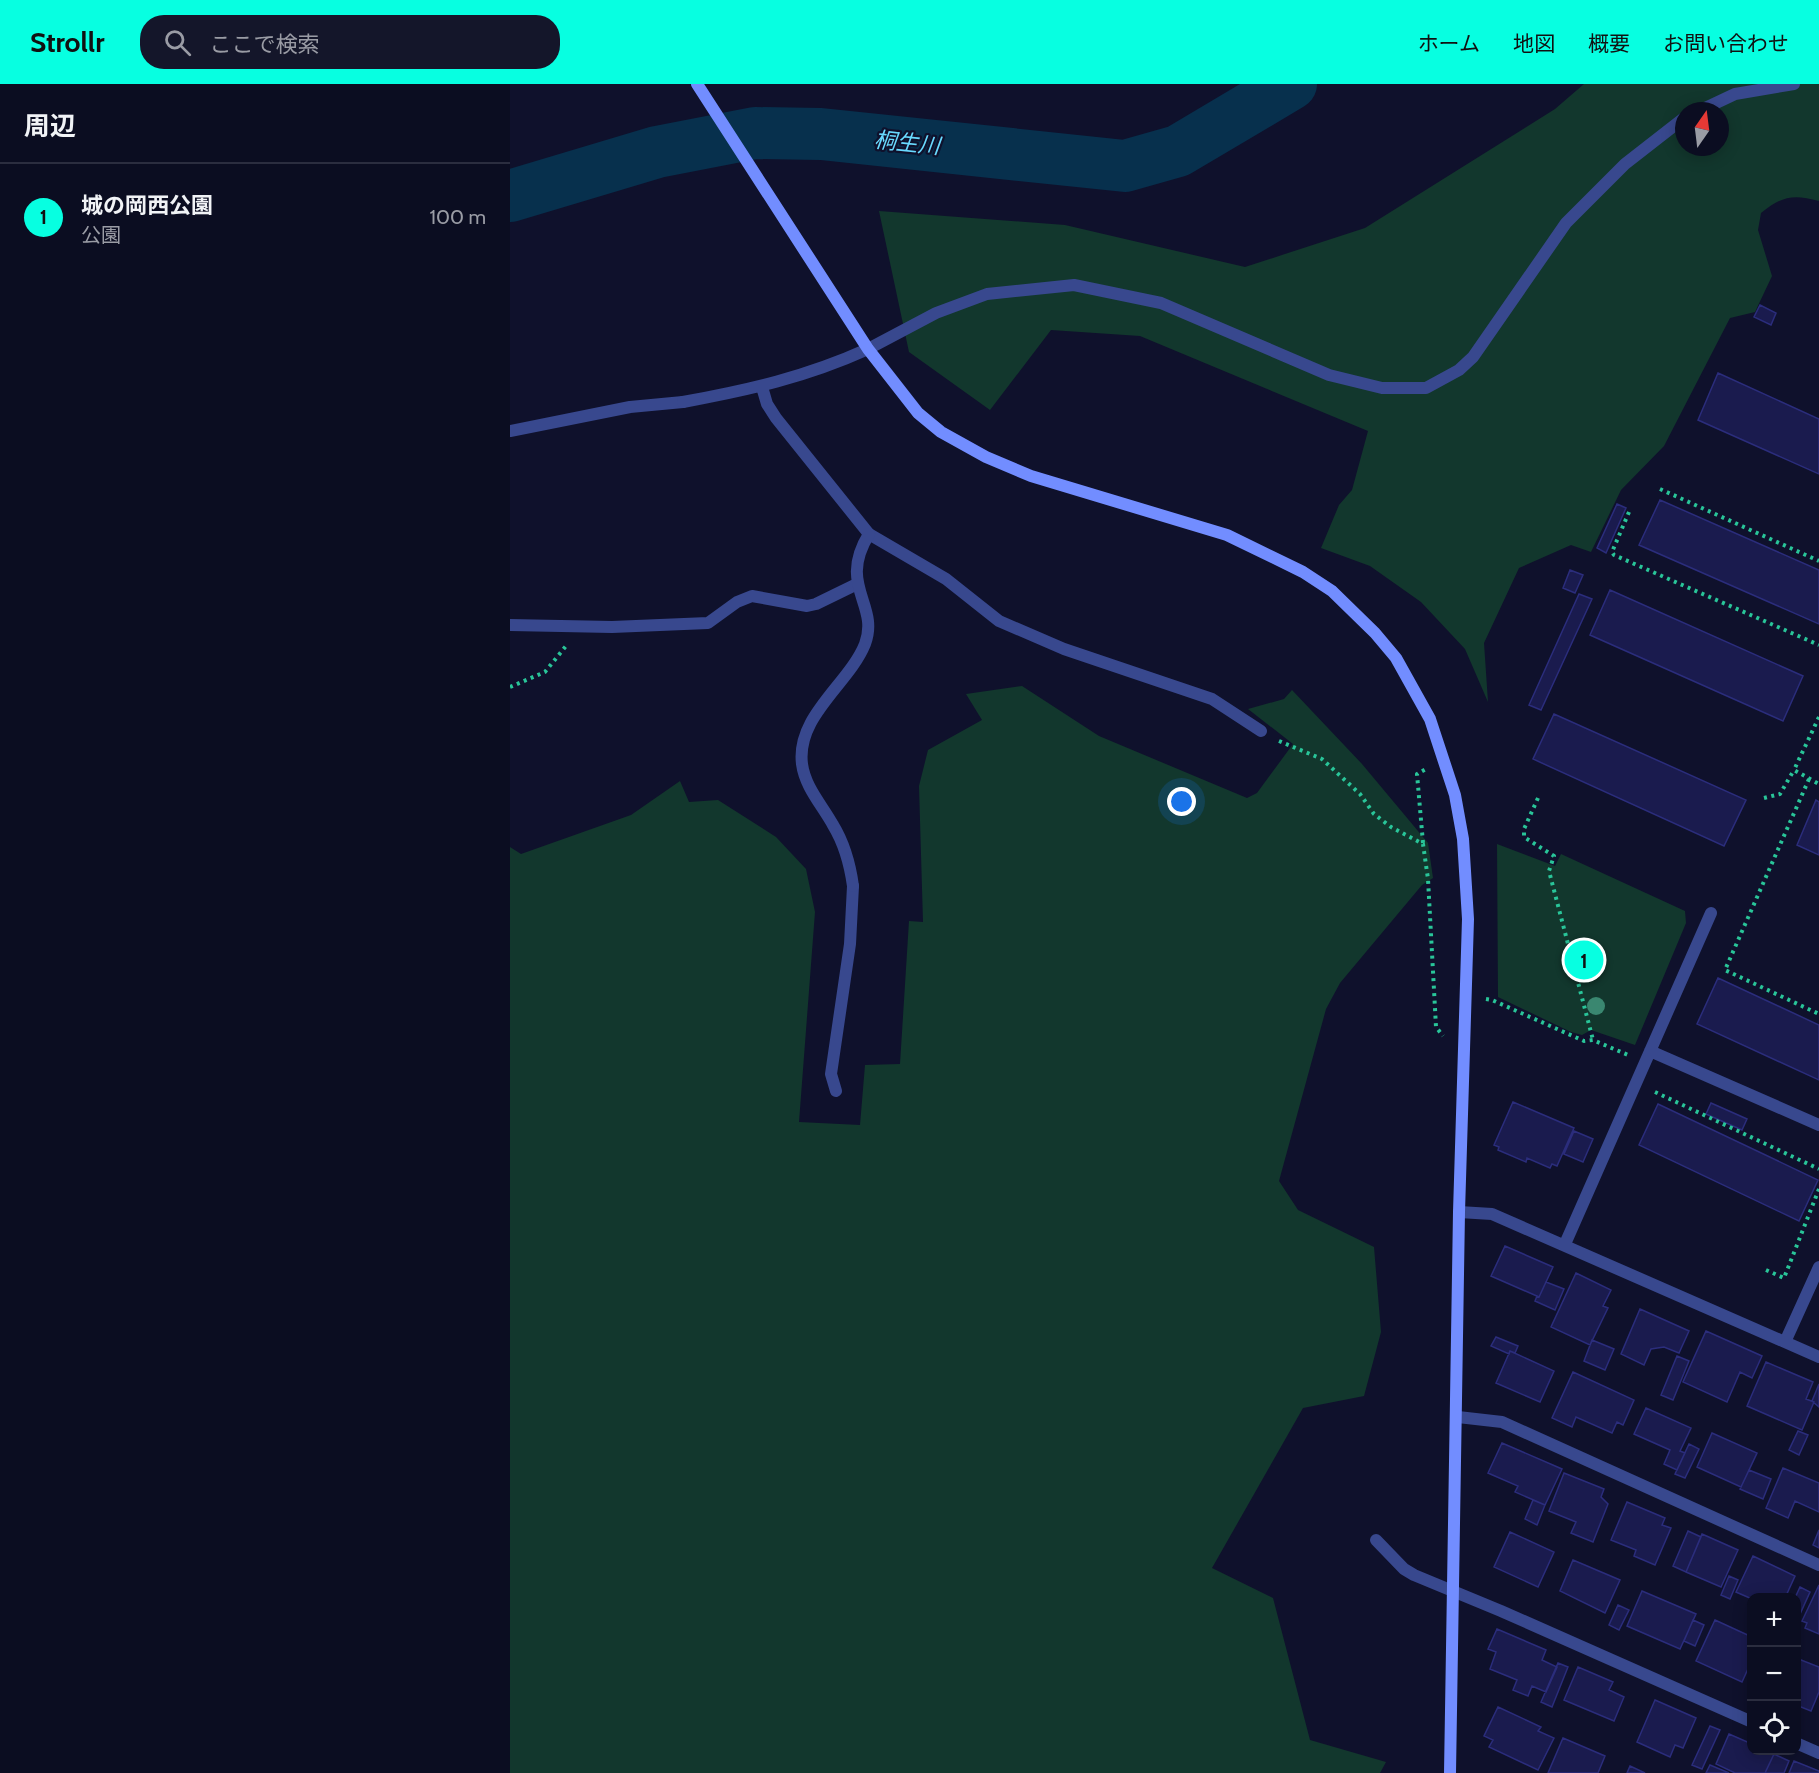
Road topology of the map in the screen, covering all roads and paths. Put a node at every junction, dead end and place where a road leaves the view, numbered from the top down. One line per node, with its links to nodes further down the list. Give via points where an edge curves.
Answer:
1 (697, 84): 5 (street)
2 (1794, 84): 3 (street, via 1735,94)
3 (1718, 102)
4 (1675, 125): 5 (street, via 1625,164 1566,223 1473,357 1426,388 1382,388 1329,375 1161,303 1074,285 987,294 936,313)
5 (867, 349): 6 (street); 38 (street, via 918,414 941,432 1031,476 1227,535 1271,554 1332,591 1396,658 1430,719 1455,795 1463,838 1468,919)
6 (762, 387): 7 (street, via 630,407); 10 (street, via 776,418)
7 (510, 431)
8 (1660, 489): 11 (path)
9 (1629, 512): 15 (path, via 1614,555)
10 (869, 534): 12 (street, via 856,561); 18 (street, via 946,579 999,621 1064,649 1212,699)
11 (1819, 561)
12 (856, 584): 14 (street, via 807,606 752,596 708,622); 34 (street, via 867,618 865,643 813,720 802,749 807,781 841,841 853,886 831,1074)
13 (510, 626): 14 (street)
14 (577, 627): 16 (path, via 544,672)
15 (1819, 645)
16 (510, 687)
17 (1819, 717): 19 (path)
18 (1261, 731): 25 (path, via 1322,759 1360,794 1374,813)
19 (1794, 770): 21 (path); 24 (path, via 1780,794)
20 (1417, 774): 25 (path)
21 (1809, 779): 22 (path); 28 (path, via 1725,970)
22 (1819, 784)
23 (1538, 798): 30 (path, via 1524,837 1554,856 1550,871)
24 (1764, 798)
25 (1423, 844): 29 (path, via 1436,1027)
26 (1711, 913): 31 (street)
27 (1492, 1000): 30 (path, via 1584,1041)
28 (1819, 1014)
29 (1447, 1037)
30 (1593, 1040): 32 (path)
31 (1650, 1051): 33 (street); 35 (street)
32 (1628, 1055)
33 (1634, 1084): 36 (path); 39 (street)
34 (836, 1091)
35 (1819, 1125)
36 (1819, 1169)
37 (1819, 1189): 41 (path, via 1784,1278)
38 (1459, 1212): 39 (street, via 1492,1214); 44 (street)
39 (1565, 1244): 42 (street)
40 (1819, 1267): 42 (street)
41 (1766, 1270)
42 (1785, 1342): 43 (street)
43 (1819, 1357)
44 (1458, 1417): 46 (street, via 1502,1422); 47 (street)
45 (1376, 1540): 47 (street, via 1404,1569)
46 (1819, 1565)
47 (1455, 1593): 48 (street); 51 (street)
48 (1747, 1720)
49 (1801, 1745): 50 (street)
50 (1819, 1753)
51 (1450, 1773)

